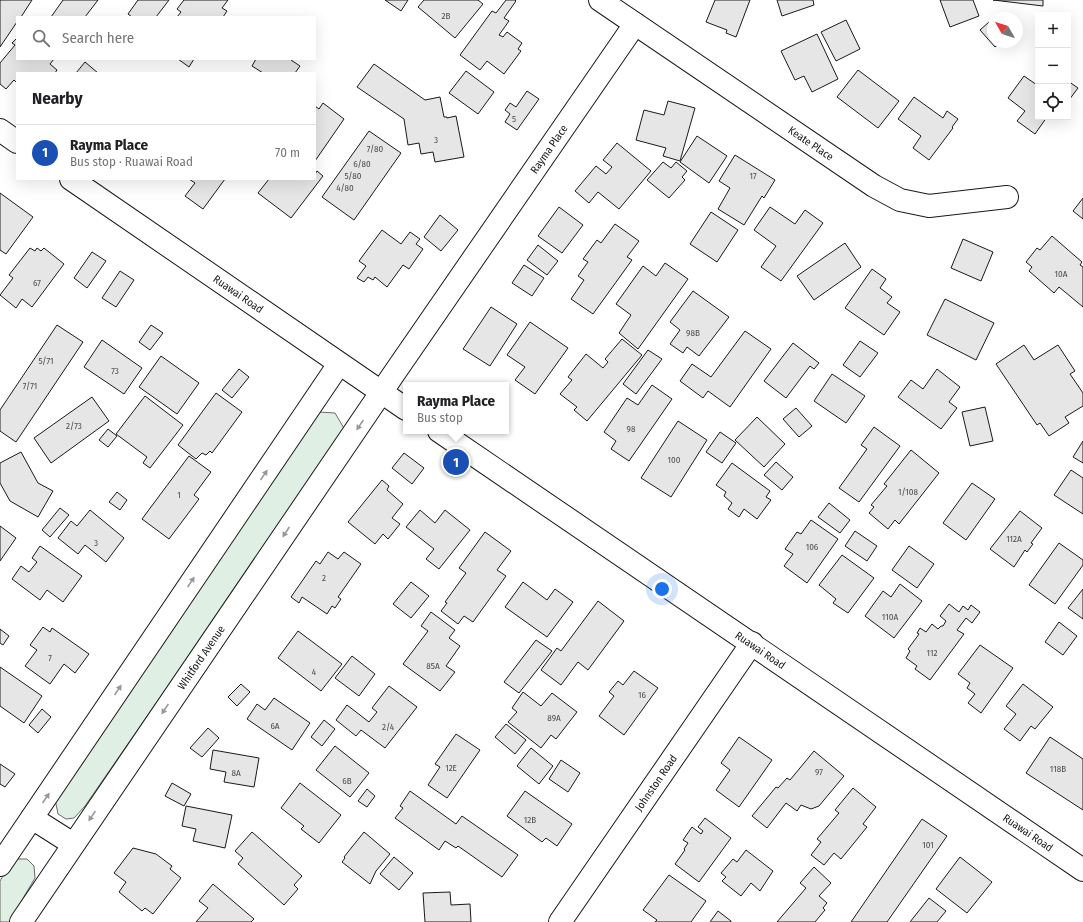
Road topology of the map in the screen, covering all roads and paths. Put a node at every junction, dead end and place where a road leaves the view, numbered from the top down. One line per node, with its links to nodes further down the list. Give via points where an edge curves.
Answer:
1 (600, 0): 2 (street, Keate Place)
2 (635, 24): 6 (street, Keate Place, via 874,186 900,200 929,206); 8 (street, Rayma Place)
3 (0, 130): 4 (street)
4 (16, 141)
5 (72, 180): 7 (street, Ruawai Road)
6 (1006, 197)
7 (339, 364): 8 (street, Ruawai Road); 12 (street, one-way to 7)
8 (382, 392): 9 (street, Ruawai Road); 13 (street, Whitford Avenue, one-way to 13)
9 (403, 407)
10 (443, 434): 11 (street, Ruawai Road)
11 (752, 644): 15 (street, Ruawai Road); 17 (street, Johnston Road)
12 (32, 818): 13 (street); 14 (street)
13 (73, 844): 16 (street, Whitford Avenue)
14 (0, 865)
15 (1083, 870)
16 (21, 922)
17 (560, 922)

